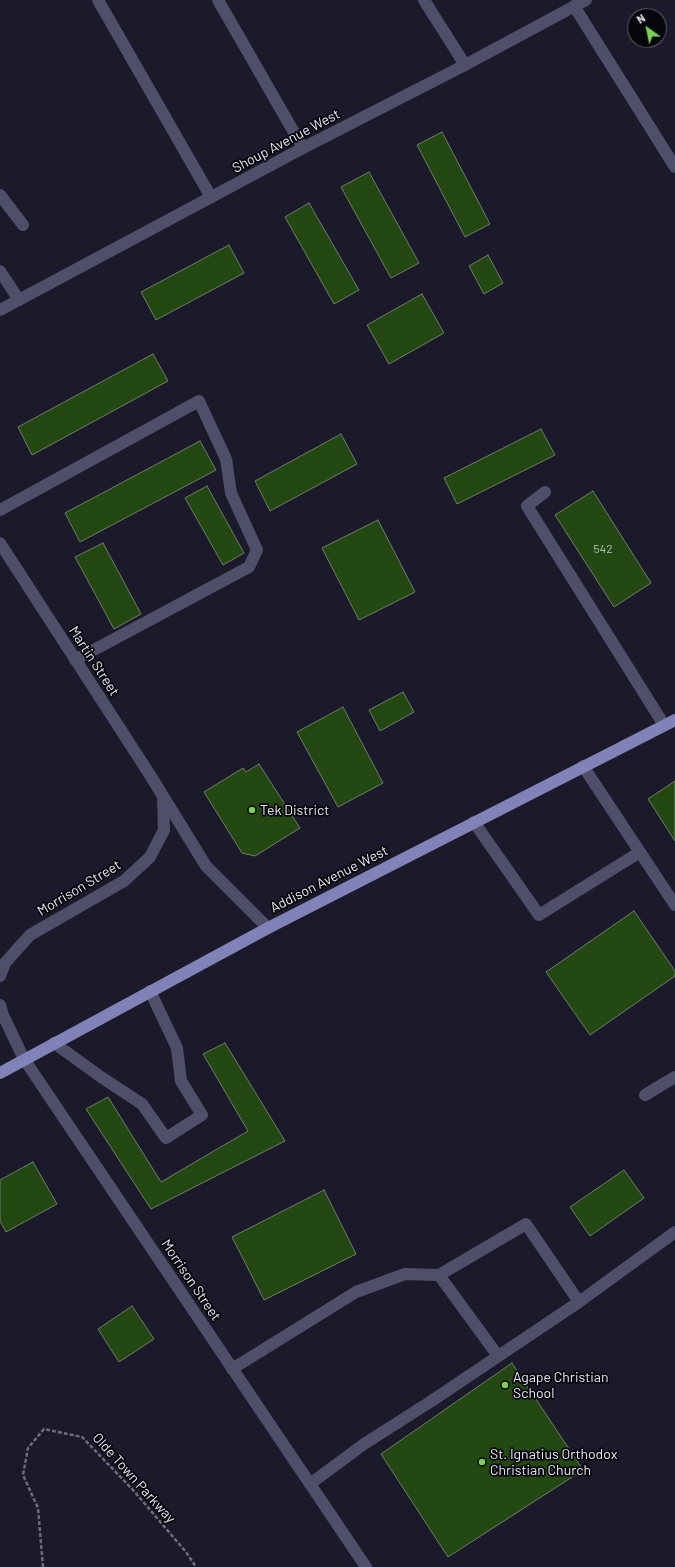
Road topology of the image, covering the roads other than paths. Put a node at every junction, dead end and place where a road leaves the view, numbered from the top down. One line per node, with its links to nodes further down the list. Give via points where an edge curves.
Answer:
1 (98, 0): 10 (street)
2 (218, 0): 7 (street)
3 (424, 0): 6 (street)
4 (586, 0): 5 (street, Shoup Avenue West)
5 (573, 3): 6 (street, Shoup Avenue West); 8 (street)
6 (465, 65): 7 (street, Shoup Avenue West)
7 (303, 148): 10 (street, Shoup Avenue West)
8 (675, 167)
9 (0, 195): 11 (street)
10 (211, 197): 13 (street, Shoup Avenue West)
11 (23, 225)
12 (0, 271): 13 (street)
13 (18, 300): 14 (street, Shoup Avenue West)
14 (0, 310)
15 (545, 492): 20 (street, via 527,506)
16 (0, 510): 18 (street, via 199,401 226,459 231,493 257,550 249,567)
17 (0, 543): 18 (street, Martin Street)
18 (75, 660): 22 (street, Martin Street)
19 (675, 720): 20 (main road, Addison Avenue West)
20 (664, 725): 21 (main road, Addison Avenue West)
21 (583, 766): 23 (main road, Addison Avenue West); 24 (street)
22 (163, 796): 26 (street, Martin Street, via 206,866); 27 (street, Morrison Street, via 164,830 150,857 124,881 30,935 5,963)
23 (474, 822): 24 (street, via 539,915); 26 (main road, Addison Avenue West)
24 (640, 852): 25 (street)
25 (675, 905)
26 (268, 928): 28 (main road, Addison Avenue West)
27 (0, 976)
28 (150, 991): 30 (main road, Addison Avenue West); 30 (street, via 177,1048 181,1081 202,1115 166,1138 142,1104)
29 (0, 1005): 31 (street, Morrison Street)
30 (54, 1043): 31 (main road, Addison Avenue West)
31 (24, 1059): 32 (main road, Addison Avenue West); 39 (street, Morrison Street)
32 (0, 1073)
33 (675, 1077): 34 (street)
34 (646, 1095)
35 (675, 1232): 37 (street)
36 (440, 1274): 37 (street, via 526,1224); 38 (street); 39 (street, via 405,1274 356,1292)
37 (580, 1302): 38 (street)
38 (498, 1356): 40 (street, via 364,1444)
39 (232, 1369): 40 (street, Morrison Street)
40 (310, 1484): 41 (street, Morrison Street)
41 (366, 1567)

